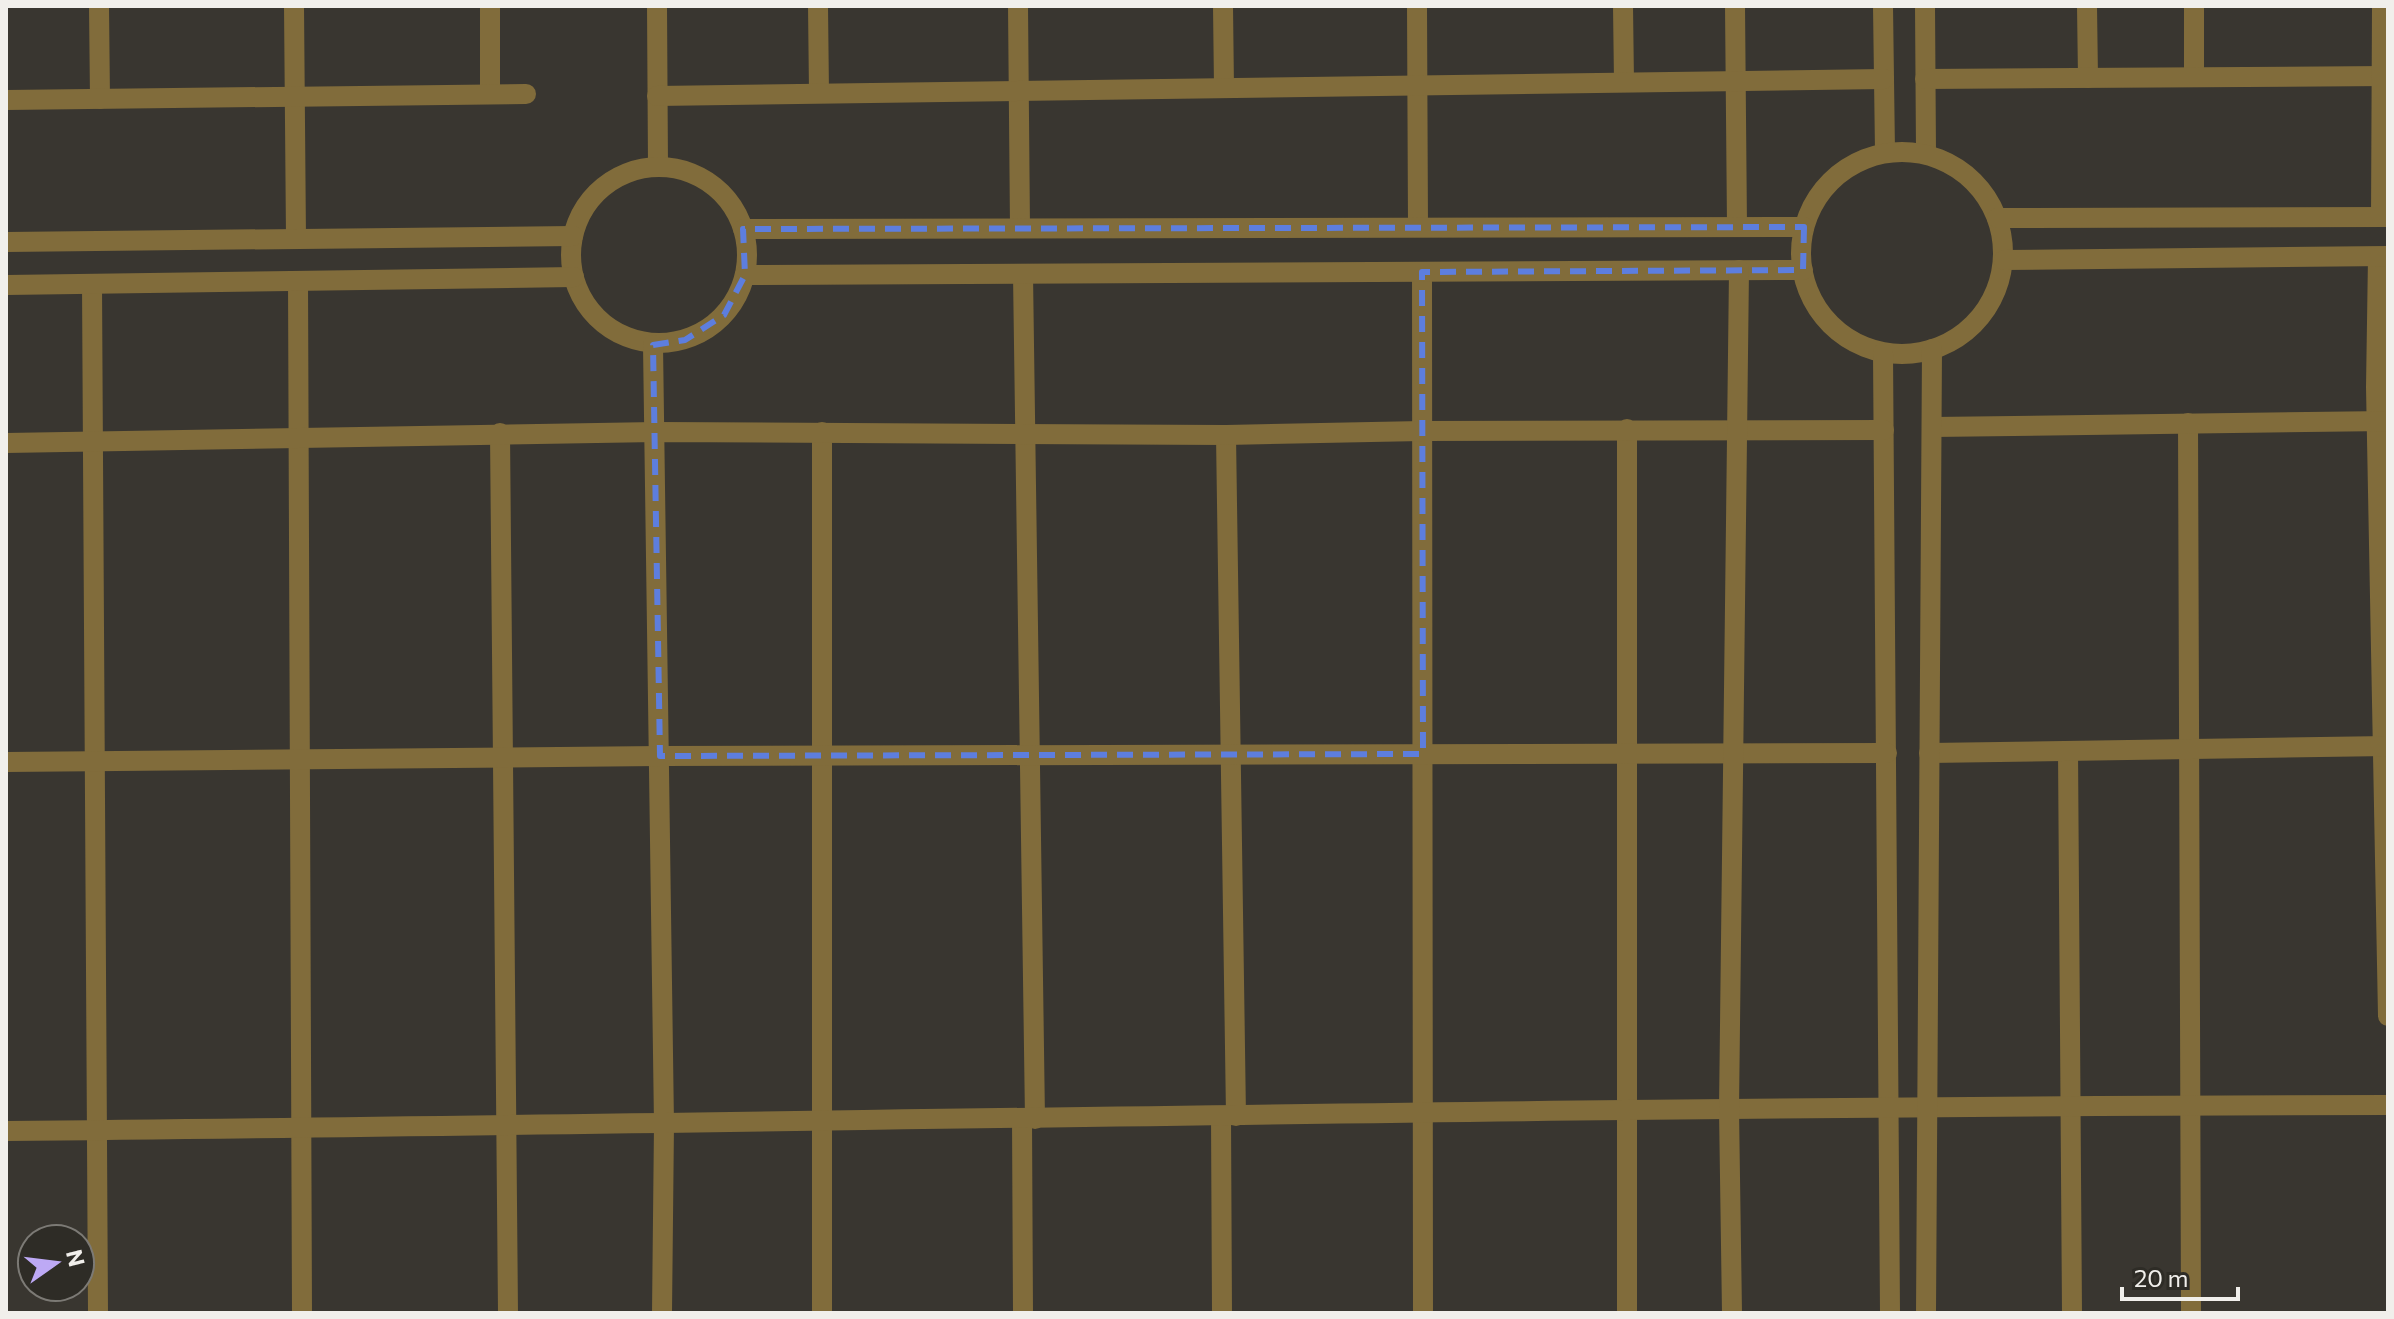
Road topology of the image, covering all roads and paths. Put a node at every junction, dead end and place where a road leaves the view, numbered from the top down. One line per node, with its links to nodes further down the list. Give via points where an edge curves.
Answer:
1 (99, 6): 31 (street)
2 (294, 6): 30 (street)
3 (490, 6): 27 (street)
4 (657, 6): 29 (street)
5 (818, 6): 26 (street)
6 (1018, 6): 25 (street)
7 (1223, 6): 24 (street)
8 (1417, 6): 23 (street)
9 (1623, 6): 22 (street)
10 (1735, 6): 21 (street)
11 (1883, 6): 19 (street)
12 (1925, 6): 20 (street)
13 (2087, 6): 18 (street)
14 (2194, 6): 17 (street)
15 (2382, 6): 16 (street)
16 (2384, 76): 17 (street); 36 (street)
17 (2194, 77): 18 (street)
18 (2088, 78): 20 (street)
19 (1884, 79): 21 (street); 33 (street)
20 (1925, 79): 34 (street)
21 (1736, 81): 22 (street); 39 (street)
22 (1624, 82): 23 (street)
23 (1417, 85): 24 (street); 38 (street)
24 (1224, 88): 25 (street)
25 (1019, 90): 26 (street); 41 (street)
26 (819, 93): 29 (street)
27 (490, 94): 28 (street); 30 (street)
28 (526, 94)
29 (657, 96): 35 (street)
30 (295, 97): 31 (street); 44 (street)
31 (100, 99): 32 (street)
32 (6, 100)
33 (1885, 152): 34 (street); 40 (street, via 1857,161 1833,177 1815,200)
34 (1926, 153): 37 (street, via 1975,181)
35 (658, 167): 42 (street, via 700,177 719,190); 43 (street, via 632,171 593,195)
36 (2384, 217): 37 (street)
37 (1997, 218): 47 (street)
38 (1418, 227): 39 (street); 41 (street)
39 (1737, 227): 40 (street)
40 (1804, 227): 49 (street)
41 (1020, 228): 42 (street)
42 (743, 229): 52 (street)
43 (573, 236): 44 (street); 53 (street)
44 (296, 239): 45 (street)
45 (6, 242)
46 (2383, 256): 47 (street); 60 (street)
47 (2004, 260): 58 (street, via 1996,293 1977,323 1950,344)
48 (1739, 270): 49 (street); 50 (street); 64 (street)
49 (1803, 270): 59 (street, via 1807,290 1825,319 1851,341)
50 (1422, 272): 51 (street); 66 (street)
51 (1023, 274): 52 (street); 70 (street)
52 (745, 275): 57 (street, via 724,315 707,330)
53 (574, 277): 54 (street); 57 (street, via 600,321 618,334)
54 (298, 281): 55 (street); 72 (street)
55 (92, 284): 56 (street); 73 (street)
56 (6, 285)
57 (653, 345): 67 (street)
58 (1932, 349): 59 (street); 62 (street)
59 (1883, 353): 65 (street)
60 (2382, 421): 61 (street); 75 (street)
61 (2188, 423): 62 (street); 76 (street)
62 (1933, 427): 79 (street)
63 (1627, 429): 64 (street); 66 (street); 81 (street)
64 (1737, 429): 65 (street); 82 (street)
65 (1884, 430): 78 (street)
66 (1422, 431): 71 (street); 80 (street)
67 (656, 432): 68 (street); 69 (street); 85 (street)
68 (822, 432): 70 (street); 86 (street)
69 (500, 433): 72 (street); 87 (street)
70 (1025, 433): 71 (street); 83 (street)
71 (1226, 435): 84 (street)
72 (298, 437): 73 (street); 88 (street)
73 (93, 441): 74 (street); 89 (street)
74 (6, 443)
75 (2386, 746): 76 (street); 91 (street)
76 (2188, 749): 77 (street); 93 (street)
77 (2068, 751): 79 (street); 92 (street)
78 (1887, 753): 82 (street); 95 (street)
79 (1929, 753): 96 (street)
80 (1423, 754): 81 (street); 84 (street); 99 (street)
81 (1627, 754): 82 (street); 98 (street)
82 (1732, 754): 97 (street)
83 (1030, 755): 84 (street); 86 (street); 101 (street)
84 (1230, 755): 100 (street)
85 (660, 756): 86 (street); 87 (street); 103 (street)
86 (822, 756): 102 (street)
87 (503, 757): 88 (street); 104 (street)
88 (300, 760): 89 (street); 105 (street)
89 (95, 761): 90 (street); 106 (street)
90 (6, 762)
91 (2388, 1016)
92 (2071, 1105): 93 (street); 96 (street); 120 (street)
93 (2190, 1105): 94 (street); 121 (street)
94 (2388, 1105)
95 (1889, 1106): 96 (street); 97 (street); 118 (street)
96 (1926, 1106): 119 (street)
97 (1729, 1109): 98 (street); 117 (street)
98 (1628, 1111): 99 (street); 116 (street)
99 (1423, 1114): 100 (street); 115 (street)
100 (1229, 1116): 101 (street); 114 (street)
101 (1028, 1119): 102 (street); 113 (street)
102 (822, 1122): 103 (street); 112 (street)
103 (664, 1124): 104 (street); 111 (street)
104 (506, 1126): 105 (street); 110 (street)
105 (302, 1128): 106 (street); 109 (street)
106 (97, 1130): 107 (street); 108 (street)
107 (6, 1131)
108 (98, 1313)
109 (302, 1313)
110 (508, 1313)
111 (662, 1313)
112 (822, 1313)
113 (1023, 1313)
114 (1222, 1313)
115 (1423, 1313)
116 (1627, 1313)
117 (1732, 1313)
118 (1890, 1313)
119 (1926, 1313)
120 (2072, 1313)
121 (2191, 1313)

